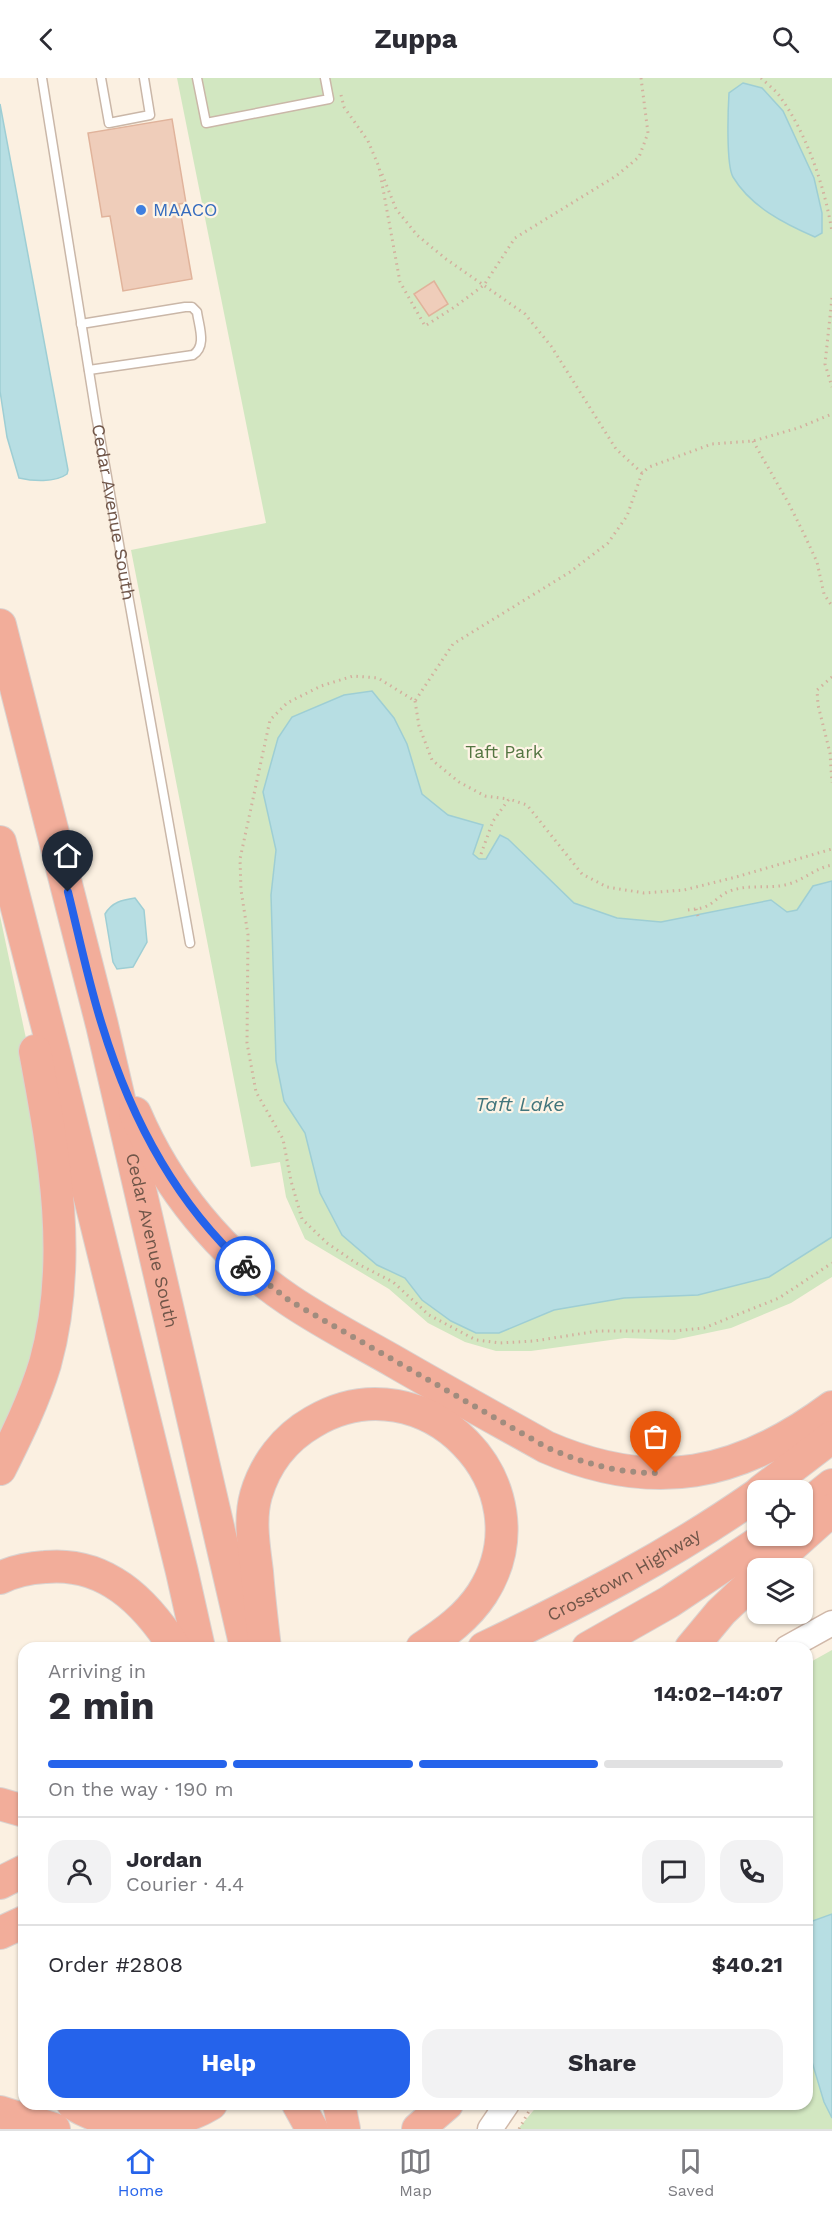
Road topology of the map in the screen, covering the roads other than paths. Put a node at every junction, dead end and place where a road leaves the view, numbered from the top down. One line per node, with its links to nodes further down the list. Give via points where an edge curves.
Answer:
1 (42, 78): 6 (lane, Cedar Avenue South)
2 (101, 78): 3 (lane, via 109,123 150,115)
3 (144, 78)
4 (197, 78): 5 (lane, via 206,123 330,99)
5 (326, 78)
6 (81, 324): 7 (lane, Cedar Avenue South); 7 (lane, via 185,307 197,312 202,345 193,355)
7 (89, 370): 10 (lane, Cedar Avenue South)
8 (0, 625): 11 (highway, Cedar Avenue South)
9 (1, 845): 14 (highway, via 54,1171 60,1238 57,1298 44,1364); 26 (highway)
10 (190, 943)
11 (102, 1025): 12 (highway, via 158,1159 181,1195 233,1255 290,1301 546,1447 605,1468 674,1473 708,1468 763,1450); 27 (highway, Cedar Avenue South)
12 (832, 1407)
13 (832, 1437): 15 (highway)
14 (0, 1469)
15 (775, 1480)
16 (832, 1485): 17 (highway)
17 (813, 1500)
18 (747, 1502): 30 (highway, Crosstown Highway, via 624,1577)
19 (832, 1510): 21 (highway)
20 (753, 1546): 31 (highway, via 669,1602)
21 (778, 1558)
22 (0, 1578): 25 (highway, via 30,1568 53,1566 96,1573 133,1595)
23 (747, 1587): 32 (highway)
24 (832, 1623): 33 (street)
25 (171, 1642)
26 (198, 1642)
27 (245, 1642)
28 (264, 1642): 29 (highway, via 253,1519 262,1478 285,1443 303,1428 322,1416 368,1404 392,1404 441,1421 471,1447 494,1488 501,1528 492,1574 466,1614)
29 (431, 1642)
30 (496, 1642)
31 (599, 1642)
32 (696, 1642)
33 (798, 1642)
34 (0, 1804): 35 (highway)
35 (18, 1809)
36 (18, 1874): 37 (highway)
37 (0, 1883)
38 (18, 1925): 39 (highway)
39 (0, 1933)
40 (82, 2110): 41 (highway, via 98,2120 136,2129 176,2122)
41 (202, 2110)
42 (299, 2110): 50 (highway)
43 (301, 2110): 51 (highway)
44 (340, 2110): 52 (highway)
45 (440, 2110): 53 (highway)
46 (458, 2110): 54 (highway)
47 (503, 2110): 55 (street)
48 (0, 2112): 49 (highway)
49 (54, 2129)
50 (302, 2129)
51 (312, 2129)
52 (344, 2129)
53 (418, 2129)
54 (448, 2129)
55 (490, 2129)

